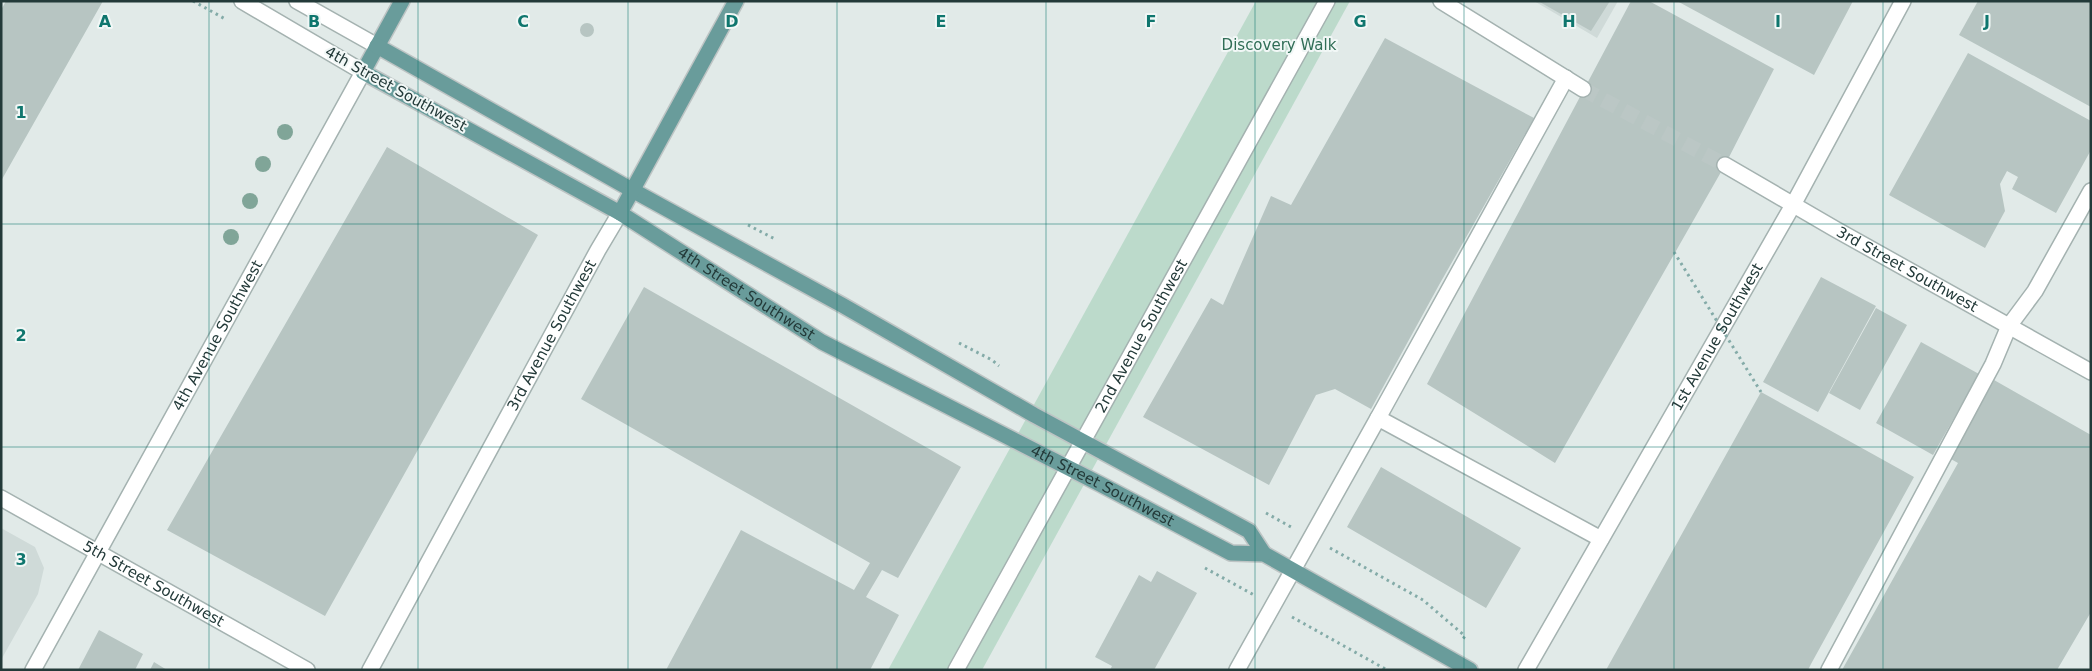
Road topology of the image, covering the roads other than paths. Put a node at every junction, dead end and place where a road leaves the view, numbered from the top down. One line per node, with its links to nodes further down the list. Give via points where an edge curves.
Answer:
1 (242, 1): 9 (street, 4th Street Southwest)
2 (297, 1): 8 (street, 4th Street Southwest)
3 (402, 1): 8 (main road, 4th Avenue Southwest)
4 (736, 1): 13 (main road, 3rd Avenue Southwest)
5 (1327, 1): 20 (street, 2nd Avenue Southwest)
6 (1441, 1): 10 (street)
7 (1903, 1): 15 (street, 1st Avenue Southwest)
8 (377, 46): 9 (main road, 4th Avenue Southwest); 13 (main road, 4th Street Southwest)
9 (363, 72): 16 (main road, 4th Street Southwest); 24 (street, 4th Avenue Southwest)
10 (1566, 78): 11 (street); 19 (street)
11 (1583, 89)
12 (1725, 165): 15 (street, 3rd Street Southwest)
13 (632, 190): 16 (main road, 3rd Avenue Southwest); 20 (main road, 4th Street Southwest)
14 (2091, 191): 17 (street, via 2035,291)
15 (1793, 205): 17 (street, 3rd Street Southwest); 23 (street, 1st Avenue Southwest)
16 (620, 213): 21 (main road, 4th Street Southwest, via 822,342); 29 (street, 3rd Avenue Southwest)
17 (2009, 326): 18 (street, 3rd Street Southwest); 34 (street, via 1993,364)
18 (2091, 372)
19 (1378, 418): 23 (street); 26 (street)
20 (1084, 442): 21 (street, 2nd Avenue Southwest); 25 (main road, 4th Street Southwest, via 1249,531)
21 (1068, 468): 25 (main road, 4th Street Southwest, via 1231,553); 30 (street, 2nd Avenue Southwest)
22 (1, 498): 24 (street, 5th Street Southwest)
23 (1601, 539): 33 (street, 1st Avenue Southwest)
24 (99, 553): 27 (street, 4th Avenue Southwest); 28 (street, 5th Street Southwest)
25 (1264, 554): 26 (main road, 4th Street Southwest)
26 (1292, 569): 31 (street); 32 (main road, 4th Street Southwest)
27 (33, 670)
28 (307, 670)
29 (370, 670)
30 (956, 670)
31 (1237, 670)
32 (1470, 670)
33 (1526, 670)
34 (1829, 670)

